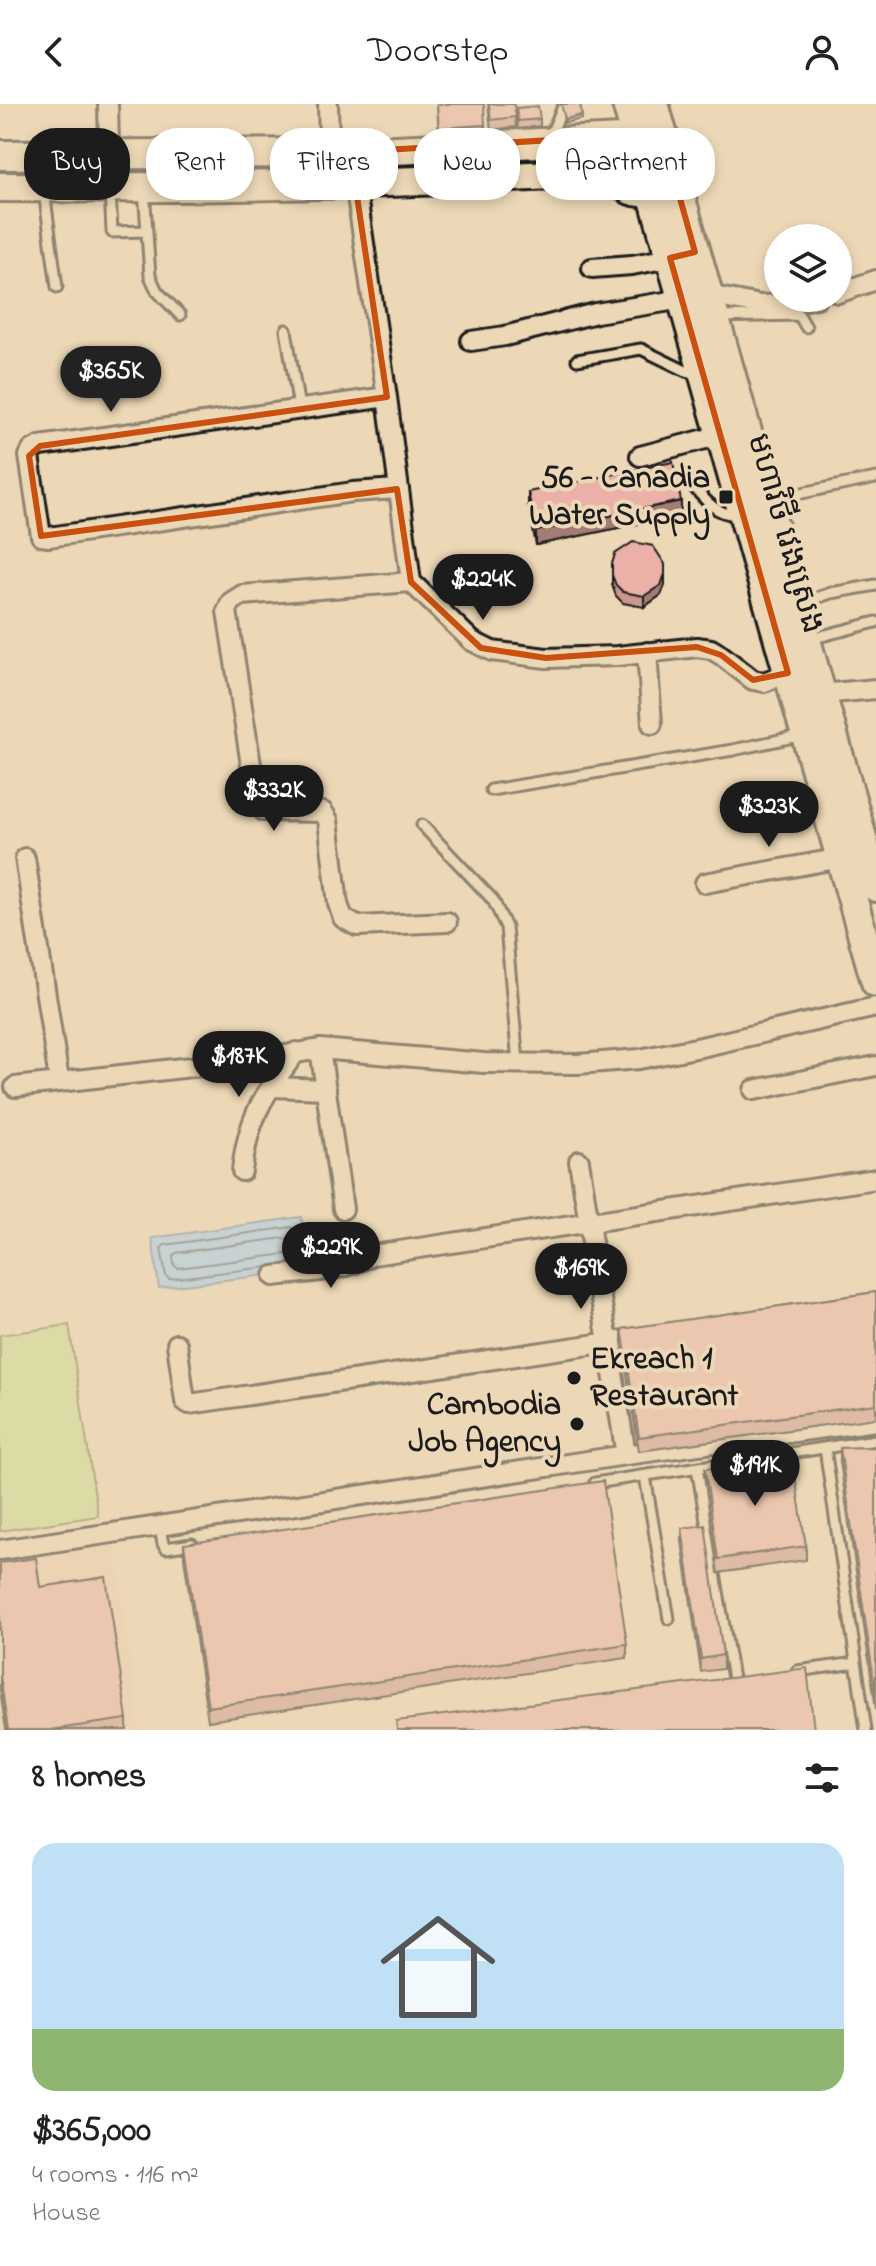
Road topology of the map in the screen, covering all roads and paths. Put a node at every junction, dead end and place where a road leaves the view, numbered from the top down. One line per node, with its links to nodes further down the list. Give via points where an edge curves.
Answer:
1 (108, 104): 6 (street)
2 (328, 104): 7 (street)
3 (627, 104): 5 (main road, មហាវិថី វេងស្រេង)
4 (562, 109): 8 (lane)
5 (654, 116): 9 (main road)
6 (109, 128)
7 (329, 128)
8 (553, 128)
9 (637, 128)
10 (536, 143): 11 (main road)
11 (398, 150)
12 (270, 154): 15 (main road)
13 (0, 155): 14 (main road)
14 (24, 155)
15 (130, 156)
16 (536, 175): 17 (main road)
17 (398, 181)
18 (270, 185): 22 (main road)
19 (0, 187): 20 (main road)
20 (24, 187)
21 (130, 188): 22 (main road)
22 (143, 188): 29 (lane)
23 (45, 200): 33 (lane)
24 (111, 200): 29 (lane, via 112,232)
25 (358, 200): 43 (street)
26 (628, 200): 28 (lane)
27 (667, 200): 30 (main road, មហាវិថី វេងស្រេង)
28 (655, 202): 30 (main road, មហាវិថី វេងស្រេង)
29 (147, 231): 37 (lane, via 150,276)
30 (683, 255): 31 (street); 35 (main road, មហាវិថី វេងស្រេង)
31 (592, 268)
32 (876, 280): 34 (street)
33 (57, 287)
34 (852, 288)
35 (701, 304): 36 (street); 38 (lane, via 799,315); 40 (street, via 596,313); 42 (main road, មហាវិថី វេងស្រេង); 50 (main road, មហាវិថី វេងស្រេង)
36 (764, 305)
37 (180, 315)
38 (806, 327)
39 (286, 330): 44 (lane)
40 (471, 341)
41 (577, 360): 42 (lane, via 641,349)
42 (704, 376): 45 (main road, មហាវិថី វេងស្រេង)
43 (387, 397): 44 (street); 49 (street)
44 (299, 408): 49 (street, via 40,446 29,456 41,536)
45 (721, 435): 46 (street); 50 (main road, មហាវិថី វេងស្រេង)
46 (640, 456)
47 (876, 478): 50 (lane)
48 (692, 485): 50 (lane, via 710,506 732,515)
49 (397, 489): 51 (street)
50 (755, 508): 53 (main road, មហាវិថី វេងស្រេង); 56 (main road, មហាវិថី វេងស្រេង)
51 (411, 582): 55 (street, via 472,641 492,651 546,658); 67 (street, via 242,595 227,611 257,803 264,811 323,812 343,918 357,926)
52 (876, 585): 53 (lane)
53 (796, 605): 56 (main road, មហាវិថី វេងស្រេង)
54 (876, 622): 56 (lane, via 842,629)
55 (647, 652): 56 (street, via 711,649 753,680 764,682); 59 (street)
56 (792, 654): 58 (main road, មហាវិថី វេងស្រេង); 60 (main road, មហាវិថី វេងស្រេង)
57 (874, 690): 58 (street)
58 (821, 694): 66 (main road, មហាវិថី វេងស្រេង)
59 (652, 724)
60 (806, 734): 61 (lane); 64 (main road, មហាវិថី វេងស្រេង)
61 (491, 790)
62 (422, 825): 72 (lane, via 501,913)
63 (25, 858): 74 (street)
64 (841, 858): 65 (street); 68 (main road, មហាវិថី វេងស្រេង)
65 (705, 883)
66 (876, 887)
67 (447, 922)
68 (876, 982)
69 (876, 1007): 72 (street, via 639,1059)
70 (320, 1049): 71 (street); 72 (street); 77 (street)
71 (296, 1052): 74 (street); 76 (street)
72 (518, 1063)
73 (876, 1066): 78 (street)
74 (59, 1080): 75 (street)
75 (15, 1087)
76 (272, 1087): 77 (street); 80 (street, via 251,1122)
77 (326, 1089): 82 (street)
78 (754, 1090)
79 (579, 1161): 83 (street)
80 (242, 1171)
81 (876, 1179): 83 (street)
82 (343, 1209)
83 (589, 1221): 84 (street); 86 (street)
84 (274, 1276)
85 (655, 1335): 86 (street)
86 (608, 1343): 87 (street, via 189,1404); 91 (street)
87 (177, 1344)
88 (876, 1421): 91 (street)
89 (876, 1440): 90 (lane)
90 (825, 1448): 92 (lane); 99 (lane)
91 (626, 1455): 95 (street)
92 (697, 1468): 93 (lane); 101 (lane, via 729,1680)
93 (645, 1476): 94 (lane); 98 (lane)
94 (583, 1485)
95 (160, 1527): 96 (lane, via 166,1548); 97 (street)
96 (197, 1543)
97 (0, 1550)
98 (669, 1619)
99 (856, 1663): 100 (lane); 102 (lane)
100 (779, 1673)
101 (748, 1677)
102 (866, 1730)

